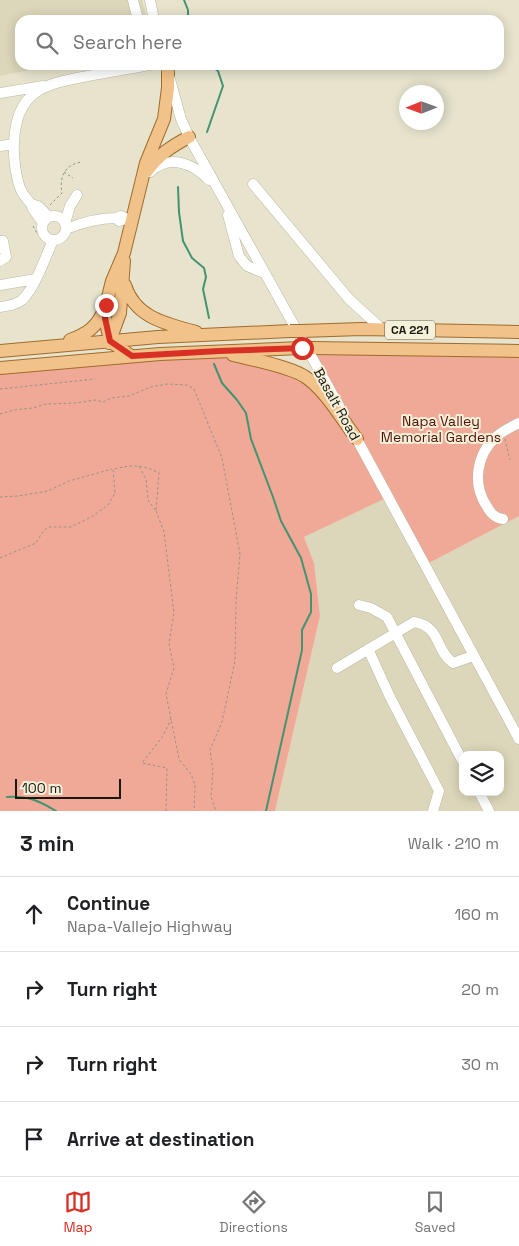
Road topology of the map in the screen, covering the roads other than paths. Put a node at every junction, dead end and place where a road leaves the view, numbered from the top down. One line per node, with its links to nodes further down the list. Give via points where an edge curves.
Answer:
1 (133, 0): 3 (street)
2 (150, 0): 4 (street)
3 (137, 15)
4 (153, 15)
5 (123, 70): 8 (street)
6 (167, 70): 10 (street, Basalt Road)
7 (167, 70): 13 (main road, via 164,119 148,157)
8 (48, 85): 9 (street); 11 (street, via 25,104)
9 (0, 93)
10 (189, 137): 13 (main road, via 156,160); 15 (street, Basalt Road)
11 (14, 144): 12 (street); 18 (street, via 22,192)
12 (0, 146)
13 (142, 183): 15 (street, via 154,168 179,162 198,170); 19 (main road)
14 (253, 184): 30 (street, via 349,299)
15 (217, 188): 42 (street, Basalt Road)
16 (77, 195): 17 (street)
17 (70, 206): 18 (street); 20 (street)
18 (48, 216): 20 (street, via 59,217); 21 (street, via 42,230)
19 (124, 219): 20 (street, via 102,218); 23 (main road)
20 (66, 226): 21 (street, via 60,238)
21 (53, 240): 26 (street)
22 (0, 241): 24 (street, via 3,241 6,256)
23 (124, 253): 25 (main road); 28 (main road)
24 (0, 261)
25 (124, 272): 32 (main road, via 128,294 140,310 162,322); 33 (main road, via 120,313)
26 (36, 279): 27 (street); 29 (street, via 22,300)
27 (0, 285)
28 (106, 305): 33 (main road); 34 (main road, via 92,330)
29 (0, 307)
30 (383, 330): 31 (main road, CA 221); 32 (main road, CA 221)
31 (519, 332)
32 (206, 334): 33 (main road, CA 221)
33 (110, 341): 34 (main road, CA 221); 38 (main road); 39 (main road)
34 (57, 345): 35 (main road, CA 221)
35 (0, 351)
36 (219, 351): 37 (main road, CA 221, via 307,348); 38 (main road, CA 221); 42 (main road, via 304,376 320,390)
37 (519, 351)
38 (132, 356): 39 (main road, CA 221)
39 (90, 359): 40 (main road, CA 221)
40 (0, 368)
41 (519, 423): 43 (street, via 490,444 481,459 478,473 484,503 495,516)
42 (357, 439): 47 (street, Basalt Road)
43 (503, 518)
44 (359, 606): 45 (street, via 371,608 387,617)
45 (395, 633): 46 (street); 47 (street, via 414,622 424,624 431,629 453,663); 50 (street)
46 (368, 649): 48 (street); 52 (street, via 439,791)
47 (473, 656): 49 (street, Basalt Road)
48 (337, 668)
49 (519, 739)
50 (459, 754)
51 (481, 796): 53 (street)
52 (433, 811)
53 (488, 811)

